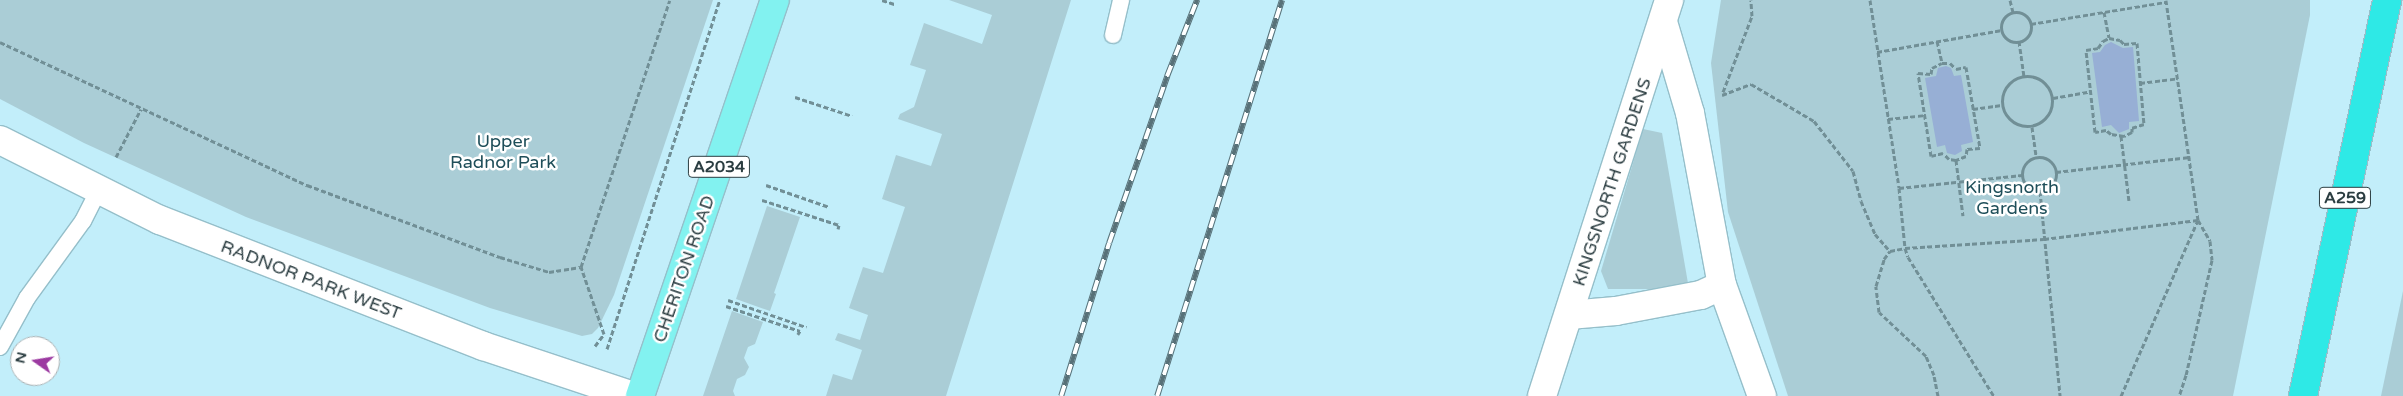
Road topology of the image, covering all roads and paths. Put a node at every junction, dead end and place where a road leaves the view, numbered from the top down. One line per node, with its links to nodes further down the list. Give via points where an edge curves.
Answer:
1 (670, 0): 62 (path)
2 (720, 0): 70 (path)
3 (775, 0): 73 (main road, CHERITON ROAD / A2034)
4 (882, 0): 11 (path)
5 (1121, 0): 17 (lane)
6 (1752, 0): 28 (path, via 1752,16)
7 (1870, 0): 22 (path)
8 (2010, 0): 13 (path)
9 (2387, 0): 81 (highway, A259)
10 (2166, 1): 14 (path); 25 (path)
11 (894, 4)
12 (1666, 11): 63 (street, KINGSNORTH GARDENS, via 1690,113); 66 (street, KINGSNORTH GARDENS)
13 (2012, 12): 15 (path, via 2026,16); 16 (path, via 2003,21)
14 (2104, 12): 15 (path); 18 (path)
15 (2031, 24): 20 (path, via 2027,37)
16 (2002, 30): 19 (path); 20 (path, via 2010,40)
17 (1113, 35)
18 (2109, 38): 26 (path, via 2124,44 2137,43); 27 (path, via 2098,48 2086,50)
19 (1937, 41): 22 (path); 23 (path)
20 (2019, 41): 24 (path)
21 (0, 42): 33 (path)
22 (1877, 52): 37 (path)
23 (1942, 63): 34 (path, via 1950,63 1956,69 1966,67); 35 (path, via 1932,68 1931,74 1918,73)
24 (2024, 76): 31 (path, via 2037,77 2048,85); 32 (path, via 2016,78 2005,89)
25 (2178, 78): 26 (path); 42 (path)
26 (2140, 83): 39 (path, via 2144,124)
27 (2091, 91): 31 (path); 39 (path, via 2096,132 2106,130)
28 (1721, 96): 30 (path); 61 (path, via 1751,84 1814,121 1853,171 1860,202 1875,234)
29 (795, 97): 36 (path)
30 (1716, 97)
31 (2053, 98): 38 (path, via 2046,120)
32 (2002, 105): 34 (path); 38 (path, via 2012,122)
33 (141, 109): 43 (path); 62 (path, via 307,186 500,257 549,272)
34 (1973, 109): 44 (path, via 1980,148 1967,149 1966,156)
35 (1925, 115): 37 (path); 44 (path, via 1931,156 1943,153)
36 (852, 116)
37 (1888, 119): 50 (path)
38 (2032, 127): 41 (path)
39 (2121, 136): 45 (path)
40 (0, 140): 51 (street, RADNOR PARK WEST)
41 (2036, 157): 46 (path, via 2046,159); 47 (path, via 2024,166)
42 (2190, 157): 45 (path); 57 (path)
43 (115, 158)
44 (1956, 160): 48 (path)
45 (2126, 164): 46 (path); 54 (path)
46 (2056, 172): 52 (path, via 2054,182)
47 (2022, 175): 48 (path); 52 (path, via 2030,189)
48 (1960, 182): 50 (path); 56 (path)
49 (766, 186): 55 (path)
50 (1899, 188): 60 (path)
51 (98, 191): 69 (lane, via 82,221 27,298); 71 (street, RADNOR PARK WEST, via 169,224 483,346)
52 (2040, 191): 59 (path)
53 (762, 200): 58 (path, via 839,225)
54 (2130, 201)
55 (829, 207)
56 (1963, 216)
57 (2198, 220): 59 (path); 79 (path); 80 (path, via 2210,241 2212,260)
58 (838, 229)
59 (2044, 238): 60 (path); 78 (path)
60 (1905, 248): 61 (path); 77 (path)
61 (1890, 251): 76 (path, via 1876,286 1879,312 1926,356)
62 (581, 267): 71 (path, via 604,334 594,348)
63 (1722, 285): 66 (street, KINGSNORTH GARDENS, via 1701,295 1632,308); 75 (street, KINGSNORTH GARDENS)
64 (728, 300): 67 (path)
65 (726, 306): 68 (path, via 800,332)
66 (1569, 315): 74 (street, KINGSNORTH GARDENS)
67 (806, 327)
68 (798, 334)
69 (0, 347)
70 (604, 358)
71 (583, 380): 72 (street, RADNOR PARK WEST)
72 (633, 396)
73 (640, 396)
74 (1542, 396)
75 (1762, 396)
76 (1938, 396)
77 (1994, 396)
78 (2060, 396)
79 (2121, 396)
80 (2179, 396)
81 (2303, 396)

